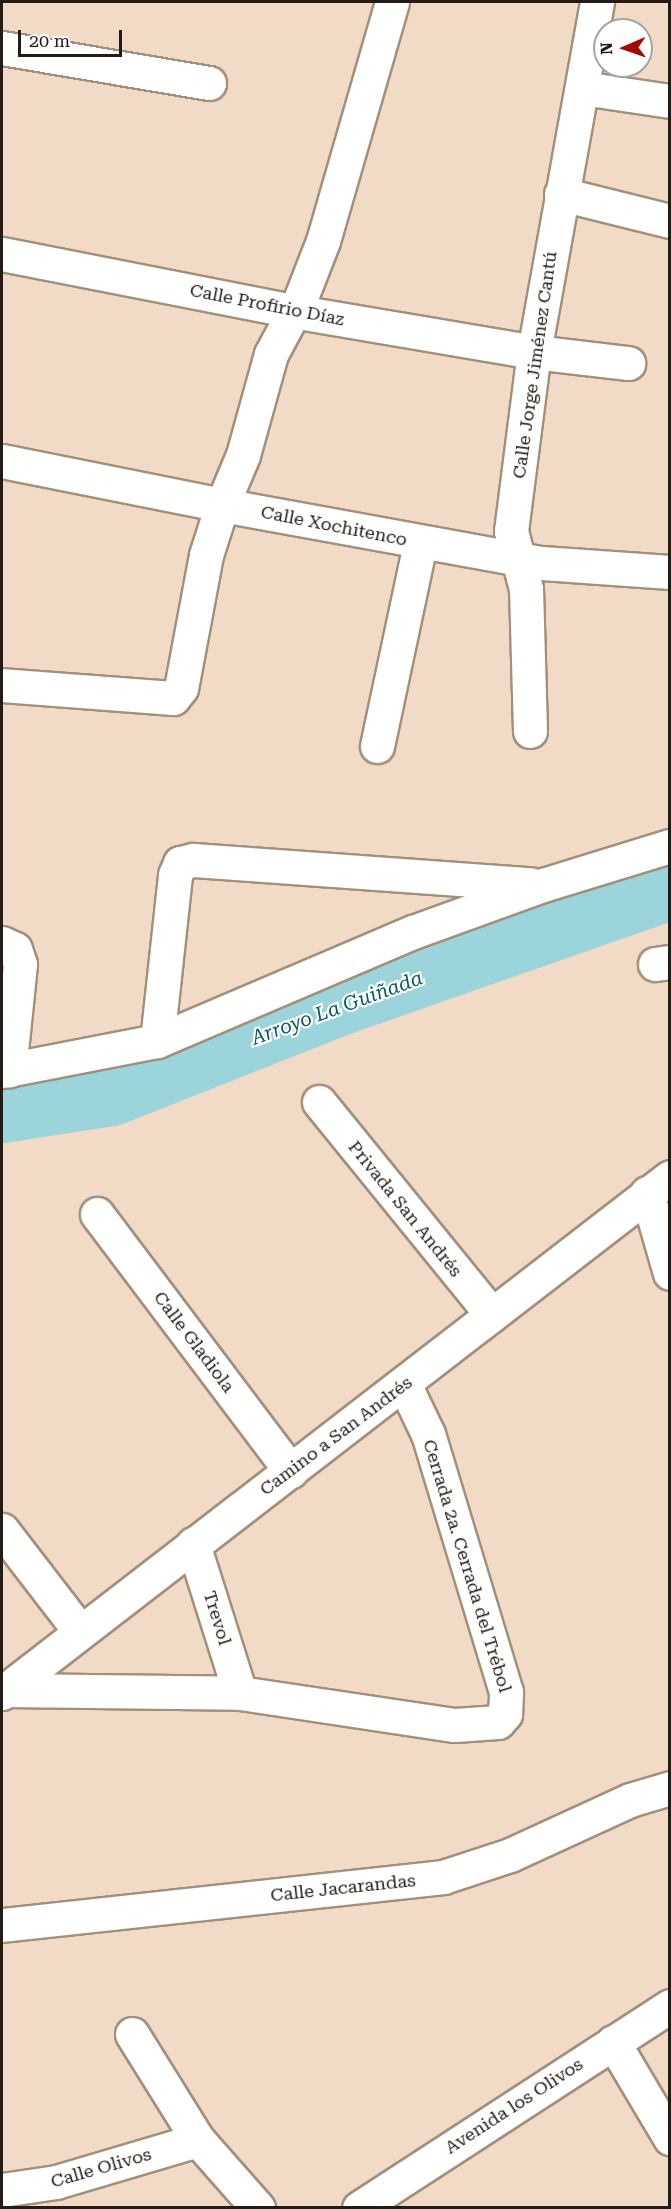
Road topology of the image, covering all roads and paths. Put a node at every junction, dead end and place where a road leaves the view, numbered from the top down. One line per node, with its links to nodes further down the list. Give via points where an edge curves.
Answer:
1 (393, 2): 10 (street, via 323,241)
2 (597, 2): 5 (street, Calle Jorge Jiménez Cantú)
3 (2, 48): 4 (street)
4 (209, 83)
5 (582, 88): 6 (street); 7 (street, Calle Jorge Jiménez Cantú)
6 (669, 101)
7 (561, 194): 8 (street); 11 (street, Calle Jorge Jiménez Cantú)
8 (669, 221)
9 (2, 254): 10 (street, Calle Profirio Díaz)
10 (292, 311): 11 (street, Calle Profirio Díaz); 14 (street, via 271,354 243,455)
11 (534, 352): 12 (street, Calle Profirio Díaz); 16 (street, Calle Jorge Jiménez Cantú, via 512,531)
12 (628, 363)
13 (2, 461): 14 (street, Calle Xochitenco)
14 (222, 505): 15 (street, Calle Xochitenco); 18 (street, via 206,555 181,688 173,698)
15 (420, 543): 16 (street, Calle Xochitenco); 20 (street)
16 (517, 559): 17 (street, Calle Xochitenco); 19 (street, Calle Jorge Jiménez Cantú, via 526,589)
17 (669, 572)
18 (2, 685)
19 (530, 730)
20 (377, 746)
21 (669, 846): 22 (street)
22 (543, 885): 24 (street, via 413,932); 24 (street, via 186,860 175,875)
23 (2, 943): 25 (street, via 15,949 20,964)
24 (157, 1041): 25 (street)
25 (5, 1070)
26 (319, 1102): 30 (street, Privada San Andrés)
27 (658, 1185): 29 (street); 30 (street, Camino a San Andrés)
28 (97, 1214): 32 (street, Calle Gladiola)
29 (669, 1274)
30 (492, 1316): 31 (street, Camino a San Andrés)
31 (404, 1384): 32 (street, Camino a San Andrés); 37 (street, Cerrada 2a. Cerrada del Trébol, via 431,1446 506,1692 505,1714 492,1724 455,1725)
32 (291, 1471): 34 (street, Camino a San Andrés)
33 (2, 1530): 35 (street)
34 (193, 1544): 35 (street, Camino a San Andrés); 37 (street, Trevol)
35 (79, 1630): 36 (street, Camino a San Andrés)
36 (3, 1691): 37 (street, Cerrada 2a. Cerrada del Trébol)
37 (240, 1693)
38 (669, 1788): 39 (street, Calle Jacarandas, via 630,1800 510,1855 443,1877)
39 (2, 1925)
40 (669, 2006): 42 (street, Avenida los Olivos)
41 (132, 2034): 44 (street)
42 (613, 2042): 43 (street); 46 (street, Avenida los Olivos)
43 (669, 2138)
44 (198, 2140): 45 (street, Calle Olivos, via 56,2182); 47 (street)
45 (2, 2190)
46 (394, 2198): 48 (street, Avenida los Olivos)
47 (258, 2208)
48 (359, 2208)

